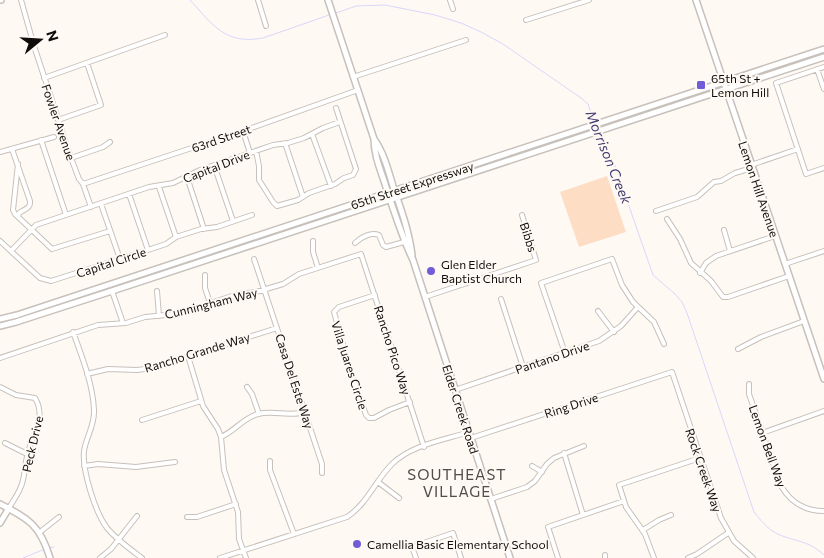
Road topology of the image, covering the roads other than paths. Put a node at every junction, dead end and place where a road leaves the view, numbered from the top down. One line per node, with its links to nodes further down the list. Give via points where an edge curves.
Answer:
1 (21, 0): 18 (street, Fowler Avenue)
2 (258, 0): 9 (street)
3 (328, 0): 17 (main road, Elder Creek Road)
4 (450, 0): 7 (street)
5 (589, 0): 8 (street)
6 (696, 0): 19 (main road, Lemon Hill Avenue)
7 (453, 9)
8 (526, 20)
9 (266, 26)
10 (165, 35): 14 (street)
11 (466, 40): 17 (street)
12 (824, 50): 19 (main road, 65th Street Expressway)
13 (824, 58): 22 (main road, 65th Street Expressway)
14 (87, 63): 18 (street); 24 (street, via 101,105)
15 (824, 67): 16 (street)
16 (817, 69): 20 (street); 34 (street, via 776,83)
17 (353, 77): 21 (main road, Elder Creek Road)
18 (44, 78): 24 (street, Fowler Avenue)
19 (723, 83): 22 (main road, Lemon Hill Avenue); 47 (main road, 65th Street Expressway)
20 (824, 89)
21 (358, 90): 26 (street, 63rd Street); 29 (main road, Elder Creek Road)
22 (725, 90): 41 (main road, Lemon Hill Avenue); 51 (main road, 65th Street Expressway)
23 (336, 108): 25 (street)
24 (58, 120): 38 (street, Fowler Avenue)
25 (340, 122): 27 (street, Capital Drive); 45 (street, via 356,169 353,174)
26 (243, 131): 37 (street); 44 (street, 63rd Street)
27 (312, 134): 32 (street, Capital Drive); 45 (street)
28 (54, 137): 30 (street)
29 (374, 139): 47 (main road, Elder Creek Road); 48 (main road, Elder Creek Road, via 374,151)
30 (41, 140): 33 (street); 56 (street)
31 (110, 142): 38 (street)
32 (285, 144): 35 (street, Capital Drive); 50 (street)
33 (12, 149): 36 (street); 39 (street)
34 (798, 149): 41 (street); 42 (street, via 806,174)
35 (256, 151): 37 (street, Capital Drive); 50 (street, via 259,180 277,206)
36 (0, 152)
37 (250, 153): 40 (street, Capital Drive)
38 (71, 158): 44 (street, Fowler Avenue)
39 (18, 164): 59 (street, via 12,210); 59 (street, via 30,205)
40 (214, 165): 43 (street, Capital Drive); 61 (street)
41 (751, 166): 55 (street, via 714,182 697,197); 66 (main road, Lemon Hill Avenue)
42 (824, 168)
43 (186, 177): 46 (street, Capital Drive); 62 (street)
44 (83, 184): 54 (street)
45 (330, 186): 50 (street)
46 (159, 187): 49 (street, Capital Drive); 67 (street)
47 (395, 191): 48 (main road, 65th Street Expressway); 51 (main road, Elder Creek Road)
48 (388, 193): 52 (main road, Elder Creek Road); 95 (main road, 65th Street Expressway)
49 (129, 194): 53 (street, Capital Drive); 72 (street)
50 (303, 197)
51 (397, 198): 52 (main road, 65th Street Expressway); 79 (main road, Elder Creek Road)
52 (390, 200): 71 (main road, Elder Creek Road); 87 (main road, 65th Street Expressway)
53 (101, 204): 54 (street, Capital Drive); 65 (street)
54 (91, 207): 56 (street, Capital Drive)
55 (656, 211)
56 (66, 215): 63 (street, Capital Drive, via 36,225)
57 (252, 215): 61 (street, Capital Circle)
58 (522, 215): 89 (street, Bibbs, via 536,260)
59 (18, 217): 63 (street)
60 (667, 219): 82 (street, via 690,263)
61 (233, 221): 62 (street, Capital Circle)
62 (204, 228): 67 (street, Capital Circle)
63 (32, 230): 65 (street, via 52,249); 73 (street, Capital Drive)
64 (724, 230): 74 (street)
65 (110, 231): 77 (street)
66 (775, 236): 74 (street); 80 (main road, Lemon Hill Avenue)
67 (176, 237): 72 (street, Capital Circle)
68 (0, 241): 73 (street, Capital Circle)
69 (313, 241): 81 (street)
70 (355, 242): 71 (street, via 374,234 379,235 386,247)
71 (404, 242): 79 (main road, Elder Creek Road)
72 (148, 250): 77 (street, Capital Circle)
73 (11, 251): 77 (street, Capital Circle, via 40,278 51,281)
74 (730, 251): 82 (street, via 711,258)
75 (824, 251): 80 (street)
76 (361, 254): 81 (street, Cunningham Way); 88 (street, Rancho Pico Way)
77 (120, 259)
78 (254, 259): 85 (street, Casa Del Este Way)
79 (413, 260): 89 (main road, Elder Creek Road)
80 (785, 264): 84 (main road, Lemon Hill Avenue)
81 (318, 268): 85 (street, Cunningham Way)
82 (700, 272): 84 (street, via 723,297)
83 (205, 275): 91 (street)
84 (789, 276): 96 (main road, Lemon Hill Avenue)
85 (264, 290): 91 (street, Cunningham Way); 99 (street, Casa Del Este Way)
86 (156, 291): 94 (street)
87 (112, 292): 97 (street); 98 (main road, 65th Street Expressway)
88 (375, 295): 116 (street, Rancho Pico Way); 116 (street, Villa Juares Circle, via 339,307 334,312 348,363 369,418)
89 (425, 297): 114 (main road, Elder Creek Road)
90 (501, 299): 107 (street)
91 (210, 303): 94 (street, Cunningham Way, via 178,314)
92 (638, 307): 101 (street, Pantano Drive); 102 (street, via 654,322); 104 (street, via 622,285 612,259 541,282)
93 (598, 311): 101 (street)
94 (160, 316): 97 (street, Cunningham Way)
95 (0, 319)
96 (804, 321): 103 (street, via 761,336); 110 (main road, Lemon Hill Avenue)
97 (123, 323): 100 (street, Cunningham Way)
98 (0, 326)
99 (277, 328): 105 (street, Rancho Grande Way); 118 (street, Casa Del Este Way)
100 (73, 332): 106 (street, Cunningham Way); 109 (street)
101 (614, 332): 104 (street, Pantano Drive)
102 (664, 344)
103 (738, 349)
104 (564, 353): 107 (street, Pantano Drive)
105 (188, 356): 109 (street, Rancho Grande Way, via 143,370 108,369); 115 (street)
106 (0, 358)
107 (523, 367): 114 (street, Pantano Drive)
108 (672, 372): 122 (street, Ring Drive); 129 (street, Rock Creek Way)
109 (87, 374): 132 (street, via 94,414 85,446)
110 (824, 375)
111 (749, 384): 121 (street, Lemon Bell Way, via 749,394)
112 (0, 386): 128 (street, Peck Drive, via 16,395 35,398 38,403 38,427)
113 (247, 387): 119 (street)
114 (455, 390): 122 (main road, Elder Creek Road)
115 (201, 401): 120 (street); 123 (street)
116 (410, 402): 125 (street, Rancho Pico Way)
117 (824, 411): 121 (street)
118 (305, 412): 119 (street); 135 (street, Casa Del Este Way)
119 (259, 414): 123 (street)
120 (142, 420)
121 (762, 433): 143 (street, Lemon Bell Way, via 784,492 804,508)
122 (470, 435): 125 (street, Ring Drive); 138 (main road, Elder Creek Road)
123 (221, 437): 141 (street, via 224,470)
124 (5, 443): 128 (street)
125 (424, 446): 136 (street, Ring Drive, via 398,458)
126 (584, 446): 127 (street)
127 (564, 453): 134 (street); 144 (street)
128 (27, 454): 142 (street, Peck Drive, via 22,484)
129 (700, 458): 139 (street, via 619,484); 152 (street, Rock Creek Way)
130 (270, 460): 153 (street, via 270,470)
131 (175, 462): 132 (street, via 147,467)
132 (84, 466): 154 (street, via 99,513)
133 (532, 466): 134 (street)
134 (542, 472): 138 (street, via 527,487)
135 (322, 473)
136 (378, 482): 137 (street); 153 (street, Ring Drive, via 361,505 347,517)
137 (399, 498)
138 (491, 499): 163 (main road, Elder Creek Road)
139 (624, 501): 144 (street); 150 (street)
140 (0, 504): 142 (main road)
141 (236, 504): 148 (street, via 197,517); 155 (street)
142 (9, 508): 149 (main road, Peck Drive); 151 (main road)
143 (824, 511)
144 (583, 515): 164 (street, via 548,527)
145 (672, 515): 150 (street)
146 (138, 516): 154 (street)
147 (59, 517): 151 (street)
148 (187, 517)
149 (0, 522)
150 (643, 530): 165 (street)
151 (40, 532): 156 (main road)
152 (728, 533): 166 (street); 167 (street, Rock Creek Way)
153 (294, 534): 155 (street, Ring Drive)
154 (119, 540): 157 (street); 158 (street)
155 (243, 550): 159 (street, Ring Drive); 160 (street)
156 (50, 558)
157 (100, 558)
158 (142, 558)
159 (220, 558)
160 (246, 558)
161 (416, 558): 162 (street, via 412,547 453,534)
162 (461, 558)
163 (510, 558)
164 (558, 558)
165 (654, 558)
166 (688, 558)
167 (753, 558)

